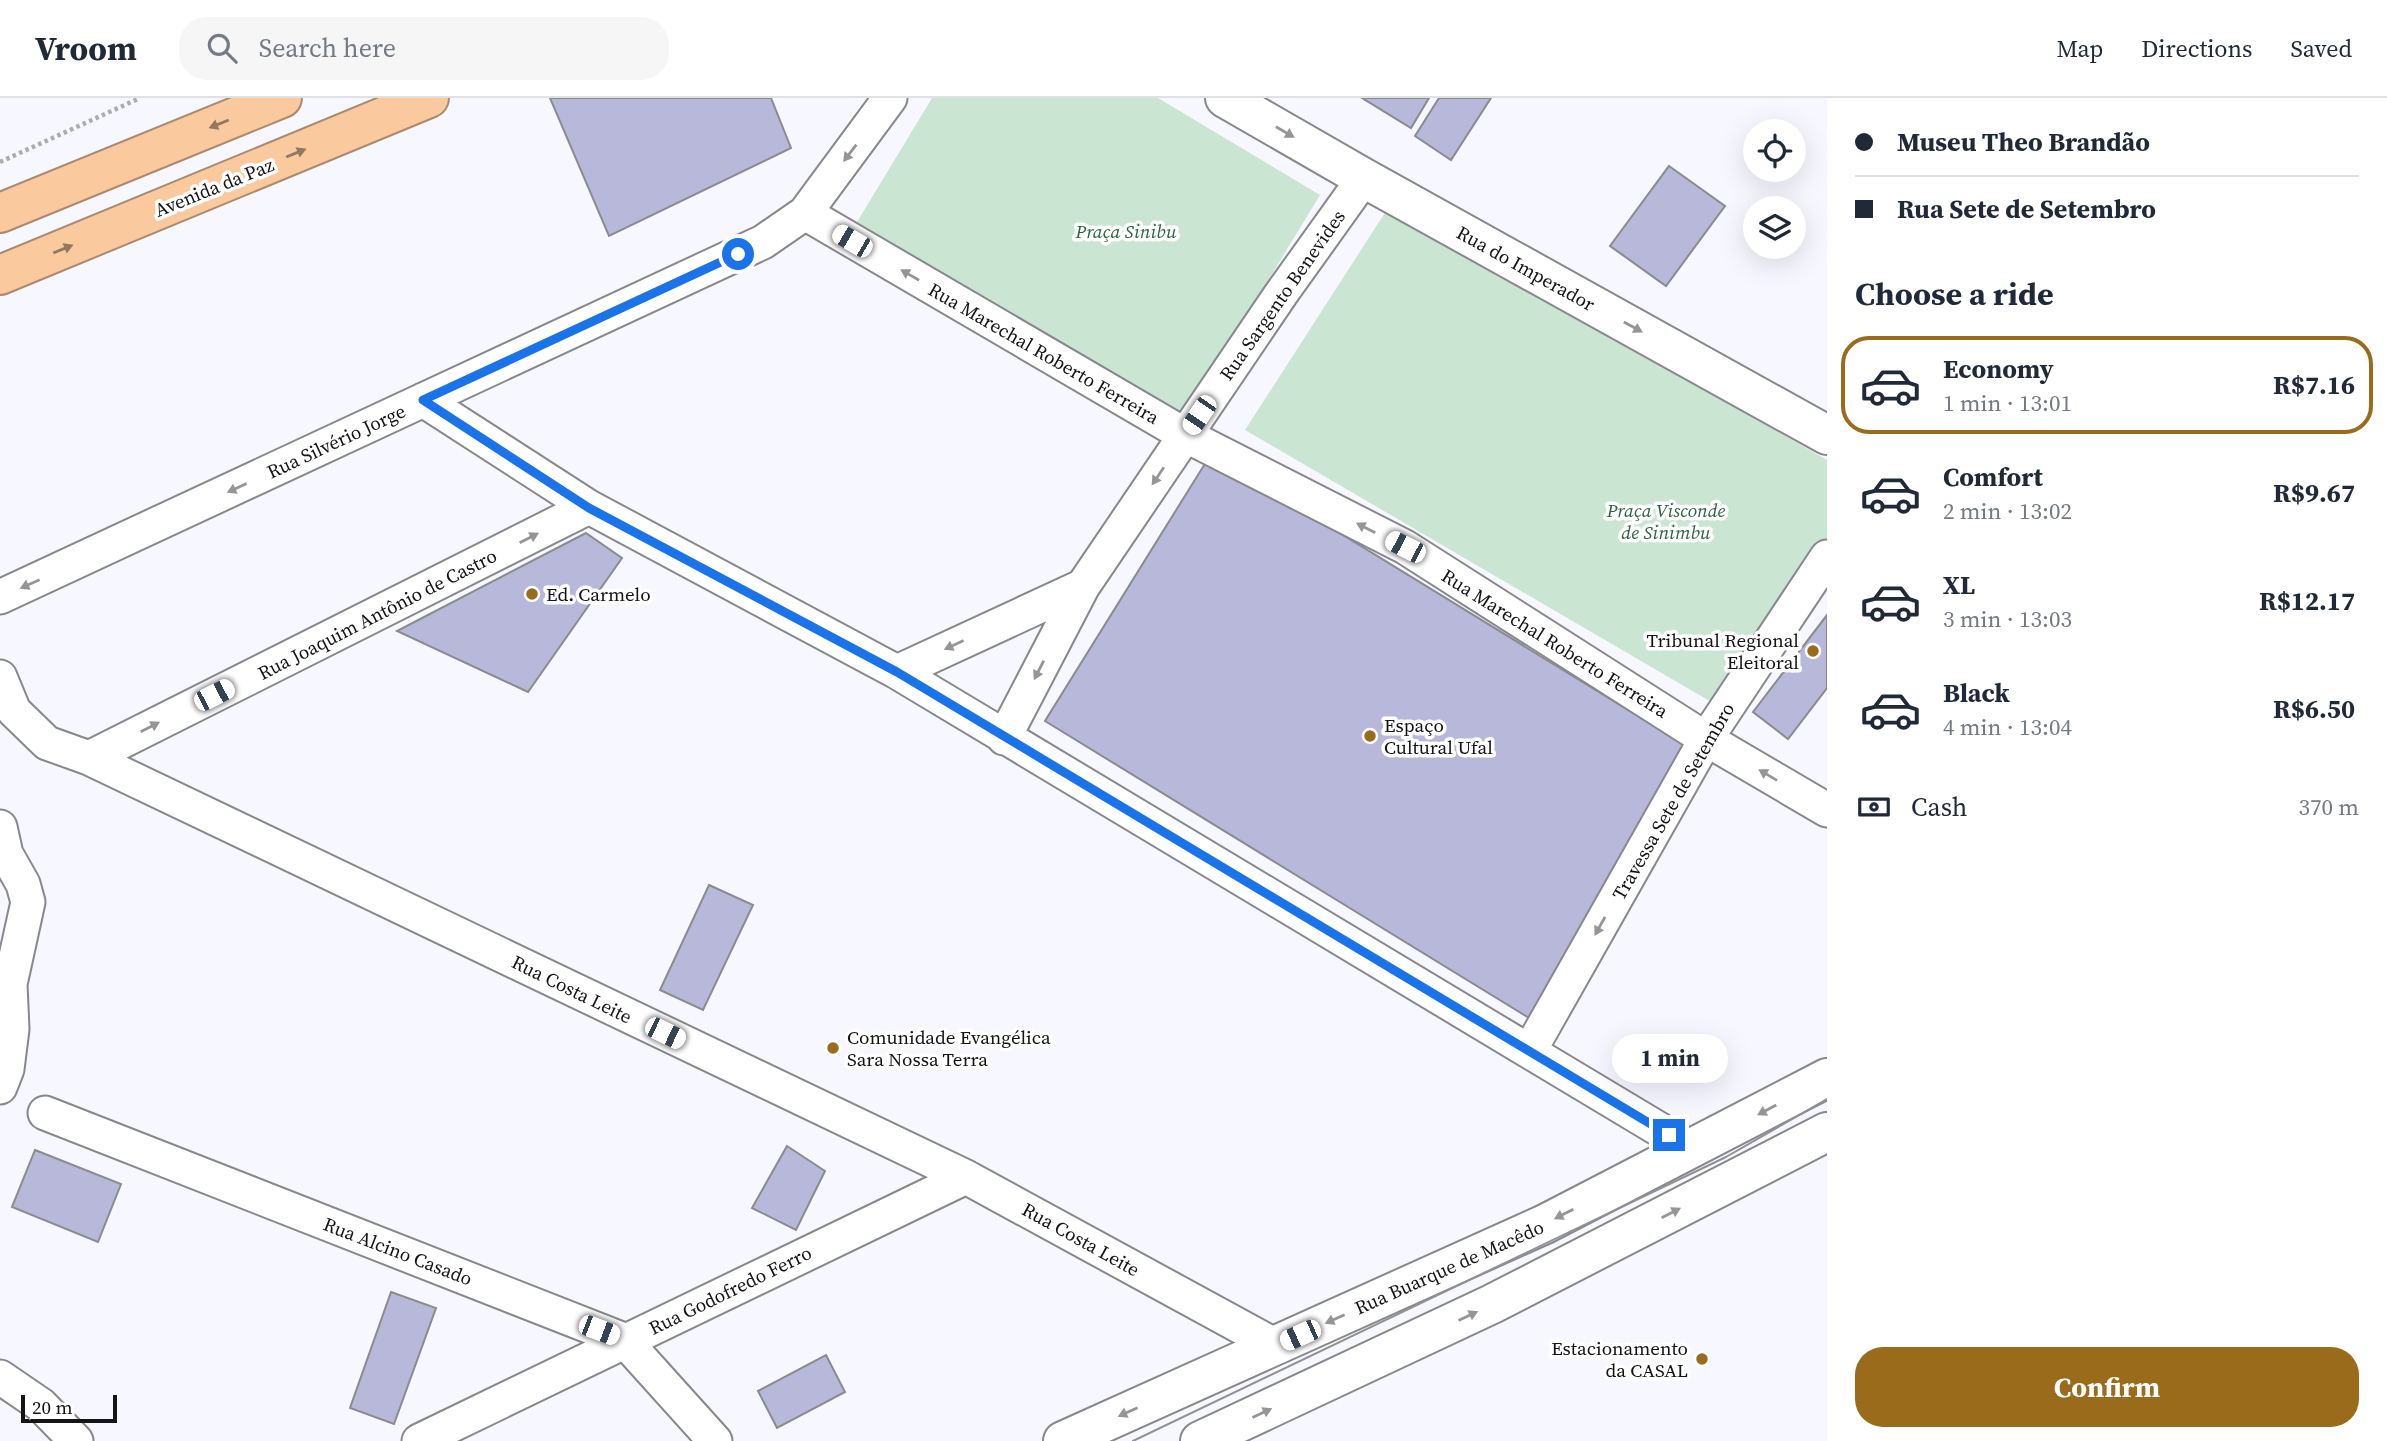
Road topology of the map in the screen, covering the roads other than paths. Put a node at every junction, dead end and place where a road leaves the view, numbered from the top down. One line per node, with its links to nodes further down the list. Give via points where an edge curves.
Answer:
1 (282, 98): 6 (highway, one-way to 6)
2 (429, 98): 8 (highway, Avenida da Paz, one-way to 2)
3 (890, 98): 7 (street, Rua Silvério Jorge, one-way to 7)
4 (1225, 98): 5 (street, Rua do Imperador, one-way to 5)
5 (1364, 178): 10 (street, Rua do Imperador, one-way to 10); 11 (street, Rua Sargento Benevides)
6 (0, 213)
7 (805, 213): 9 (street, Rua Silvério Jorge, via 762,242); 11 (street, Rua Marechal Roberto Ferreira, one-way to 7)
8 (0, 275)
9 (423, 400): 12 (street); 15 (street, Rua Silvério Jorge, one-way to 15)
10 (1823, 426)
11 (1185, 435): 14 (street, Rua Sargento Benevides, one-way to 14); 19 (street, Rua Marechal Roberto Ferreira, one-way to 11, via 1405,547)
12 (589, 508): 16 (street); 20 (street, Rua Joaquim Antônio de Castro, one-way to 12)
13 (1827, 557): 19 (street, Travessa Sete de Setembro)
14 (1083, 586): 16 (street, one-way to 16); 18 (street, Rua Sargento Benevides, one-way to 18)
15 (0, 597)
16 (897, 672): 18 (street)
17 (0, 677): 20 (street, Rua Costa Leite, via 14,711 47,743)
18 (1004, 738): 23 (street)
19 (1706, 739): 21 (street, Rua Marechal Roberto Ferreira, one-way to 19); 23 (street, Travessa Sete de Setembro, one-way to 23)
20 (89, 758): 29 (street, Rua Costa Leite)
21 (1827, 810)
22 (0, 827): 25 (street, via 6,854 28,902 10,984 12,1029)
23 (1530, 1050): 28 (street)
24 (1827, 1078): 28 (street, Rua Buarque de Macêdo, one-way to 28)
25 (0, 1087)
26 (45, 1113): 30 (street, Rua Alcino Casado)
27 (1827, 1132): 33 (street, one-way to 27, via 1505,1298)
28 (1692, 1149): 31 (street, Rua Buarque de Macêdo, one-way to 31, via 1545,1224)
29 (966, 1177): 30 (street, Rua Godofredo Ferro); 31 (street, Rua Costa Leite)
30 (624, 1340): 35 (street, Rua Godofredo Ferro); 36 (street, Rua Alcino Casado)
31 (1276, 1346): 37 (street, Rua Buarque de Macêdo, one-way to 37)
32 (0, 1377): 34 (street, via 41,1405)
33 (1211, 1438)
34 (76, 1441)
35 (419, 1441)
36 (715, 1441)
37 (1063, 1441)

